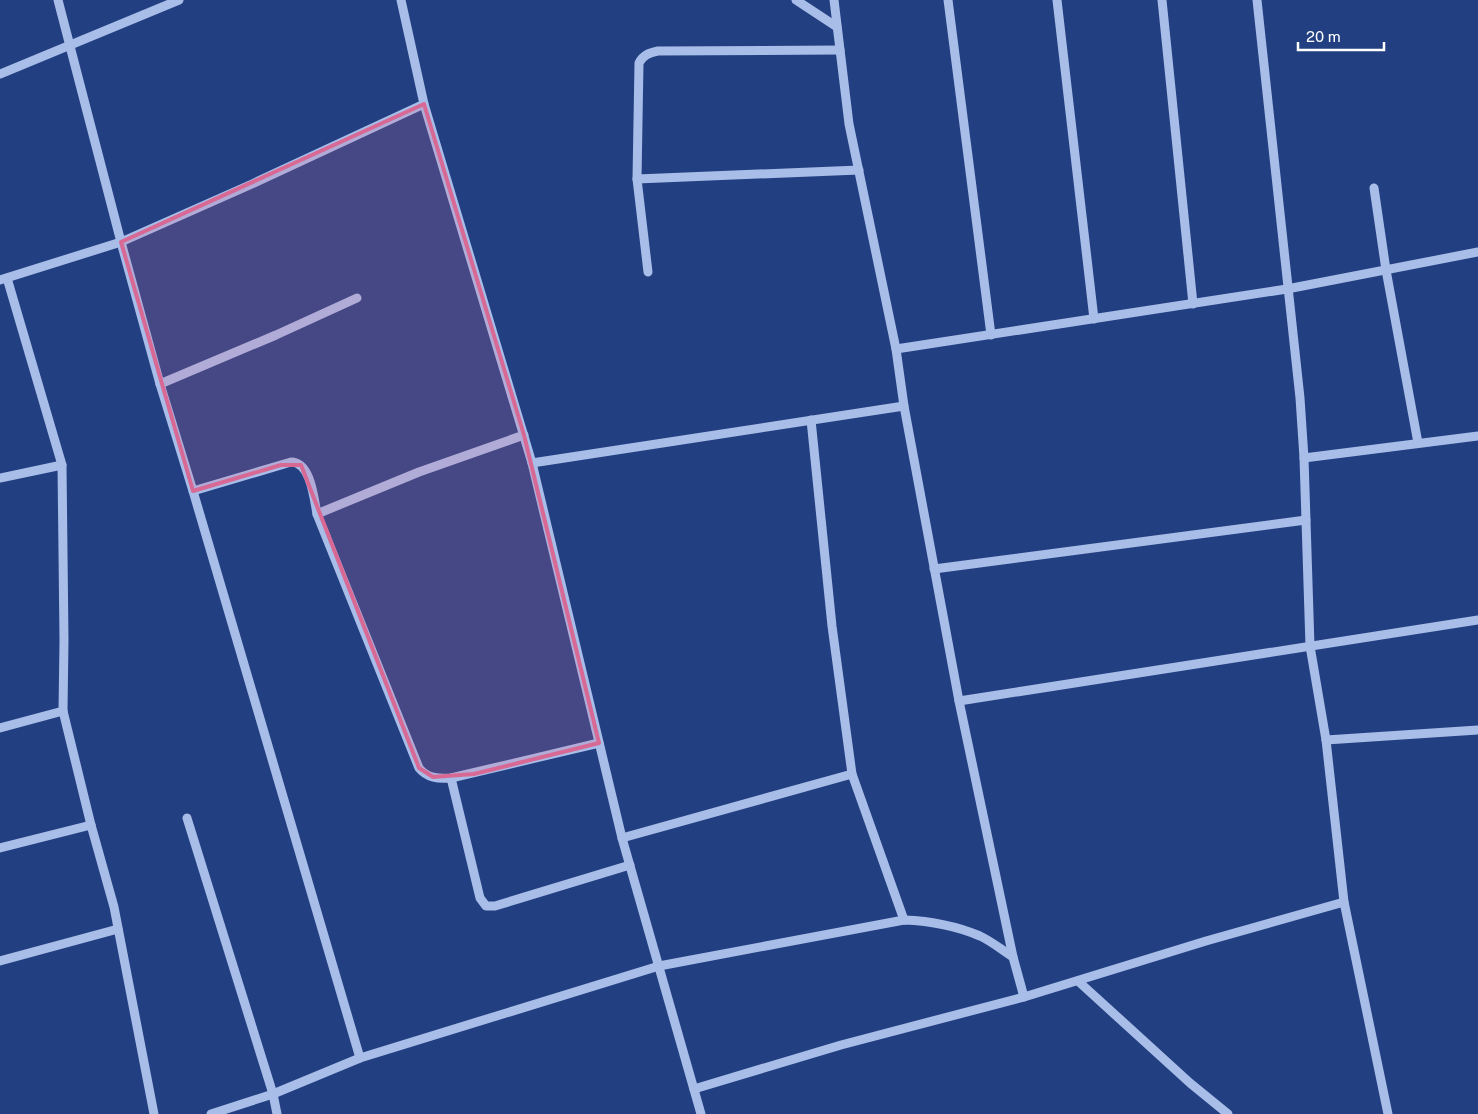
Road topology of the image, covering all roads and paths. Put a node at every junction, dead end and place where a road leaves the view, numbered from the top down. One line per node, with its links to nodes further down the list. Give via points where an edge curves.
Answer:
1 (58, 0): 11 (street)
2 (179, 0): 11 (street)
3 (401, 0): 14 (street)
4 (796, 0): 10 (street)
5 (834, 0): 10 (street)
6 (948, 0): 27 (street)
7 (1057, 0): 26 (street)
8 (1162, 0): 25 (street)
9 (1257, 0): 23 (street)
10 (837, 28): 12 (street)
11 (69, 45): 13 (street); 18 (street)
12 (840, 50): 15 (street, via 849,124); 16 (street, via 648,53 639,63)
13 (0, 74)
14 (424, 104): 18 (street); 32 (street)
15 (859, 170): 16 (street); 28 (street)
16 (637, 179): 21 (street)
17 (1374, 188): 20 (street)
18 (121, 242): 22 (street); 29 (street)
19 (1478, 252): 20 (street)
20 (1386, 270): 23 (street); 34 (street)
21 (648, 272)
22 (3, 279): 37 (street)
23 (1287, 289): 25 (street); 35 (street)
24 (357, 298): 29 (street)
25 (1193, 304): 26 (street)
26 (1094, 319): 27 (street)
27 (991, 335): 28 (street)
28 (896, 349): 30 (street)
29 (160, 384): 39 (street)
30 (904, 406): 31 (street); 42 (street)
31 (811, 420): 36 (street); 51 (street, via 832,626)
32 (524, 435): 36 (street); 40 (street, via 419,472)
33 (1478, 436): 34 (street)
34 (1418, 443): 35 (street)
35 (1304, 458): 41 (street)
36 (532, 463): 50 (street)
37 (62, 464): 38 (street); 46 (street)
38 (0, 478)
39 (194, 491): 40 (street, via 296,462 302,464 308,476); 66 (street)
40 (318, 514): 52 (street, via 419,768 428,776)
41 (1306, 520): 42 (street); 44 (street)
42 (934, 569): 45 (street)
43 (1478, 620): 44 (street)
44 (1310, 646): 45 (street); 49 (street)
45 (959, 700): 61 (street)
46 (63, 711): 47 (street); 54 (street)
47 (0, 728)
48 (1478, 730): 49 (street)
49 (1326, 740): 58 (street)
50 (599, 743): 52 (street); 55 (street)
51 (852, 774): 55 (street); 59 (street)
52 (451, 778): 57 (street, via 480,898 486,906)
53 (187, 818): 68 (street)
54 (91, 825): 56 (street); 60 (street)
55 (622, 838): 57 (street)
56 (0, 848)
57 (630, 865): 63 (street)
58 (1344, 902): 64 (street); 74 (street)
59 (904, 920): 61 (street, via 930,921 981,936); 63 (street)
60 (118, 929): 62 (street); 69 (street)
61 (1013, 957): 65 (street)
62 (0, 961)
63 (659, 966): 66 (street); 67 (street)
64 (1078, 981): 65 (street); 73 (street)
65 (1024, 997): 67 (street, via 841,1044)
66 (360, 1058): 68 (street)
67 (694, 1089): 72 (street)
68 (273, 1094): 70 (street); 71 (street)
69 (154, 1114)
70 (211, 1114)
71 (277, 1114)
72 (701, 1114)
73 (1228, 1114)
74 (1388, 1114)

